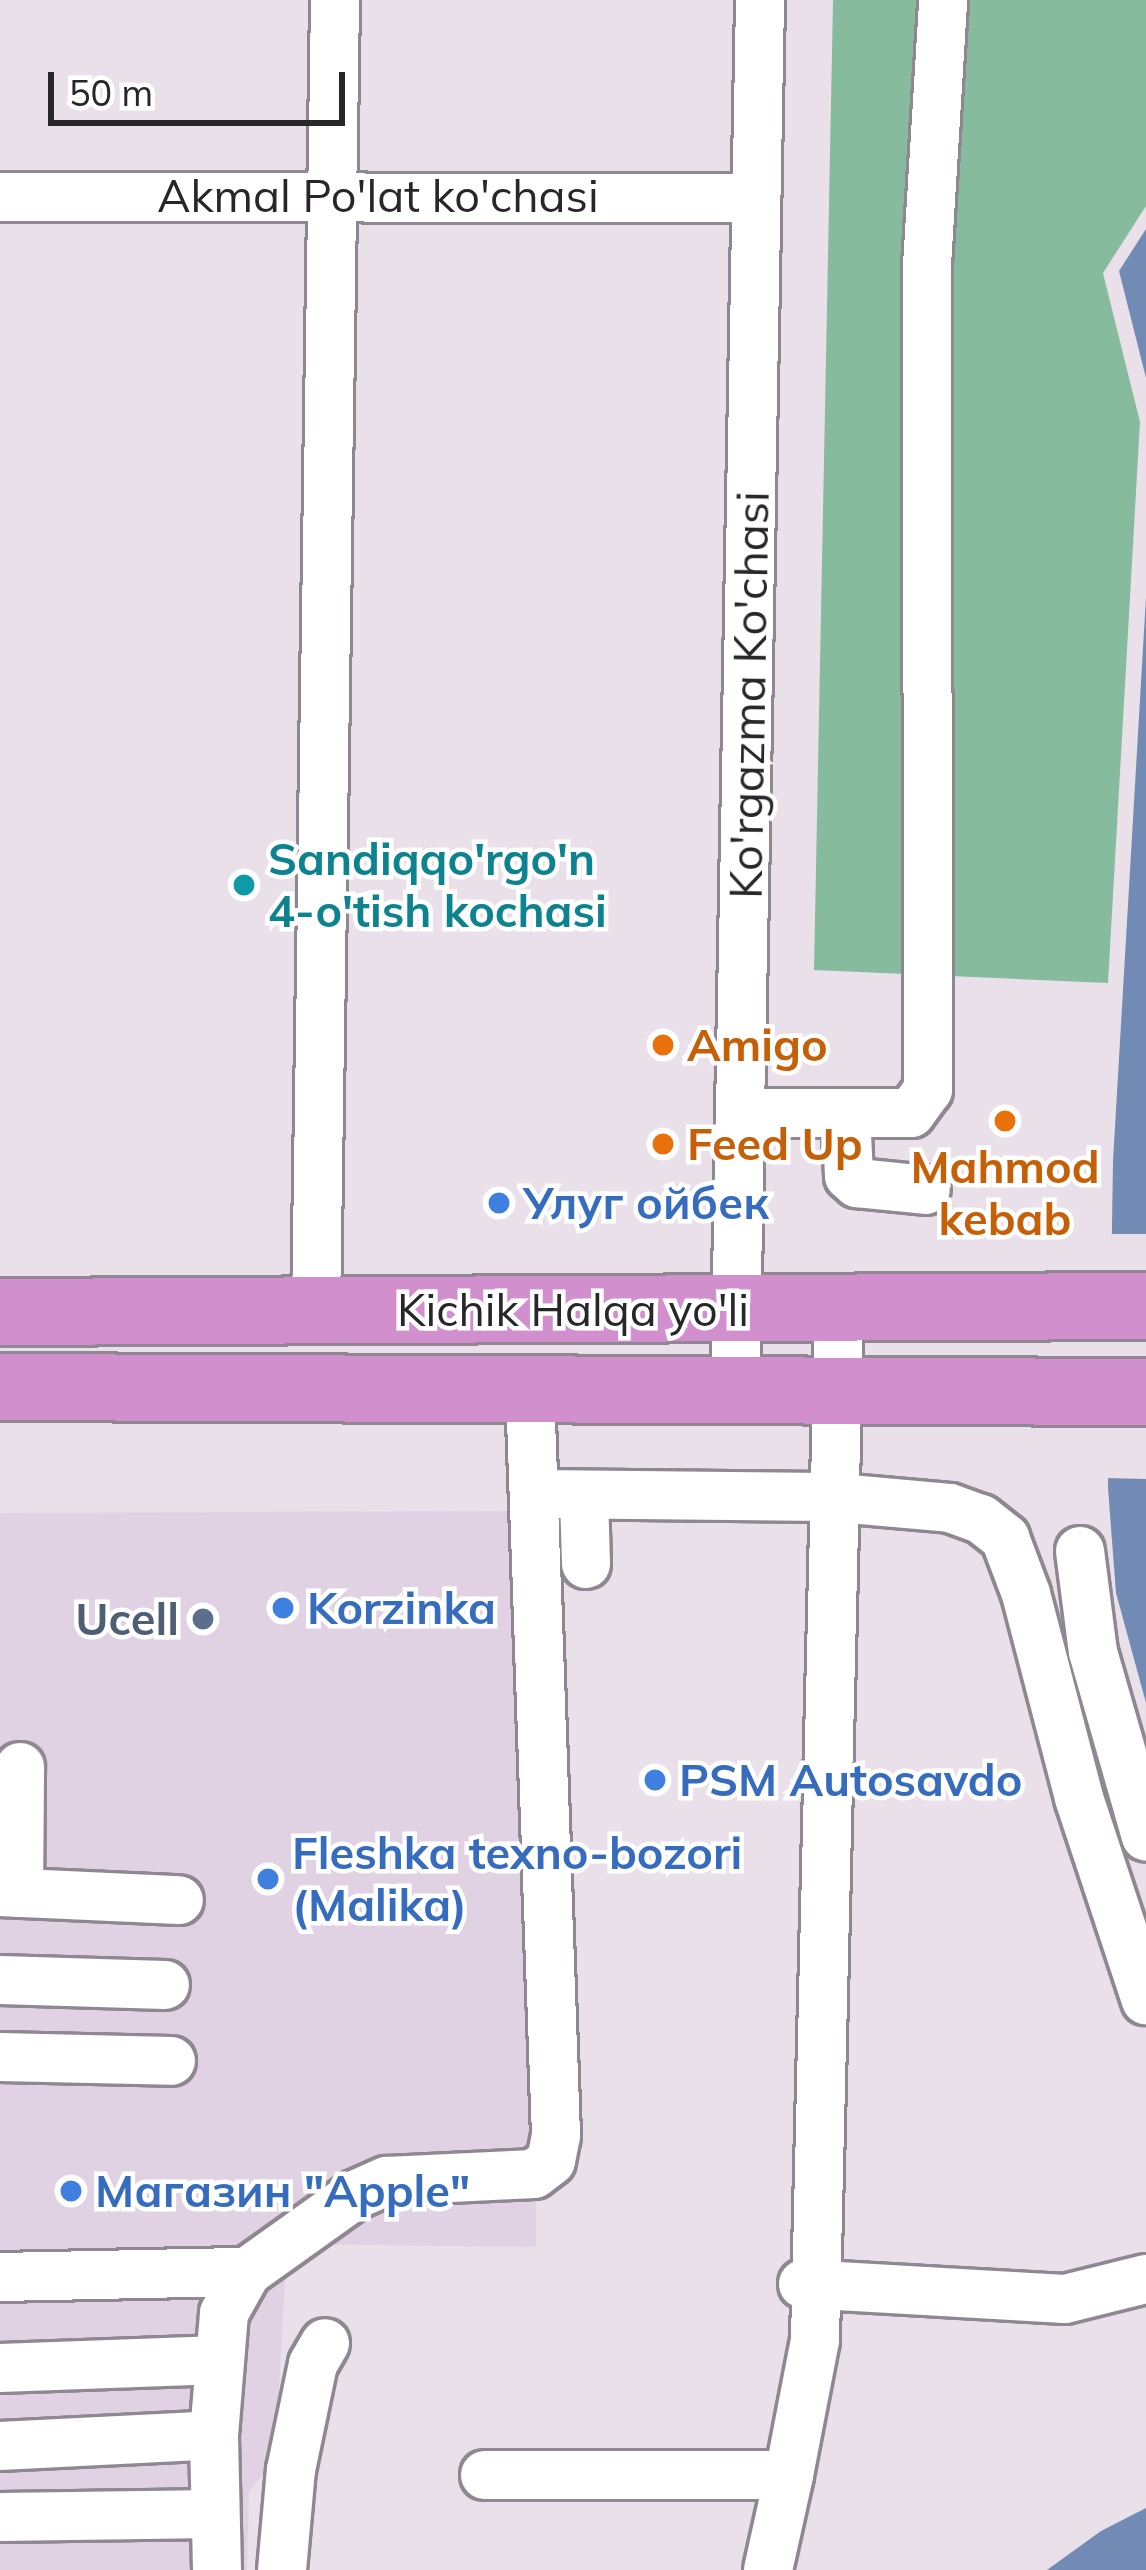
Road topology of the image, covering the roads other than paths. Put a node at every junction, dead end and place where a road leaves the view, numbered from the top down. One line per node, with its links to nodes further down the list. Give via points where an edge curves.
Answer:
1 (335, 0): 4 (street)
2 (760, 0): 6 (street, Ko'rgazma Ko'chasi)
3 (943, 0): 8 (street, via 927,265 928,1090 911,1113)
4 (332, 194): 5 (street, Akmal Po'lat ko'chasi); 6 (street, Akmal Po'lat ko'chasi); 12 (street)
5 (0, 197)
6 (756, 198): 7 (street, Ko'rgazma Ko'chasi)
7 (743, 1113): 8 (street); 11 (street, Ko'rgazma Ko'chasi)
8 (846, 1114): 9 (street, via 849,1176 857,1184)
9 (926, 1190)
10 (1146, 1306): 13 (highway, Kichik Halqa yo'li)
11 (736, 1310): 12 (highway, Kichik Halqa yo'li); 13 (highway, Kichik Halqa yo'li); 17 (street, Ko'rgazma Ko'chasi)
12 (316, 1311): 14 (highway, Kichik Halqa yo'li)
13 (839, 1311): 18 (street)
14 (0, 1312)
15 (0, 1387): 16 (highway, Kichik Halqa yo'li)
16 (530, 1390): 17 (highway, Kichik Halqa yo'li); 20 (street)
17 (735, 1391): 18 (highway, Kichik Halqa yo'li)
18 (841, 1391): 19 (highway, Kichik Halqa yo'li); 21 (street)
19 (1146, 1392)
20 (561, 1495): 21 (street); 23 (street); 33 (street, via 551,2161 534,2174 387,2181)
21 (837, 1497): 30 (street, via 950,1508 1005,1538); 36 (street)
22 (1080, 1551): 25 (street, via 1093,1652)
23 (586, 1564)
24 (20, 1767): 26 (street)
25 (1146, 1838)
26 (9, 1892): 27 (street)
27 (179, 1900)
28 (0, 1980): 29 (street)
29 (165, 1985)
30 (1146, 2000)
31 (0, 2056): 32 (street)
32 (171, 2061)
33 (247, 2272): 34 (street); 38 (street, via 224,2313)
34 (0, 2277)
35 (1146, 2279): 36 (street, via 1065,2300)
36 (809, 2285): 43 (street, via 815,2340)
37 (325, 2343): 47 (street, via 291,2470)
38 (220, 2360): 39 (street); 40 (street)
39 (0, 2368)
40 (214, 2434): 41 (street); 44 (street)
41 (0, 2446)
42 (484, 2475): 43 (street)
43 (790, 2475): 48 (street)
44 (215, 2514): 45 (street); 46 (street)
45 (0, 2517)
46 (217, 2570)
47 (282, 2570)
48 (768, 2570)

